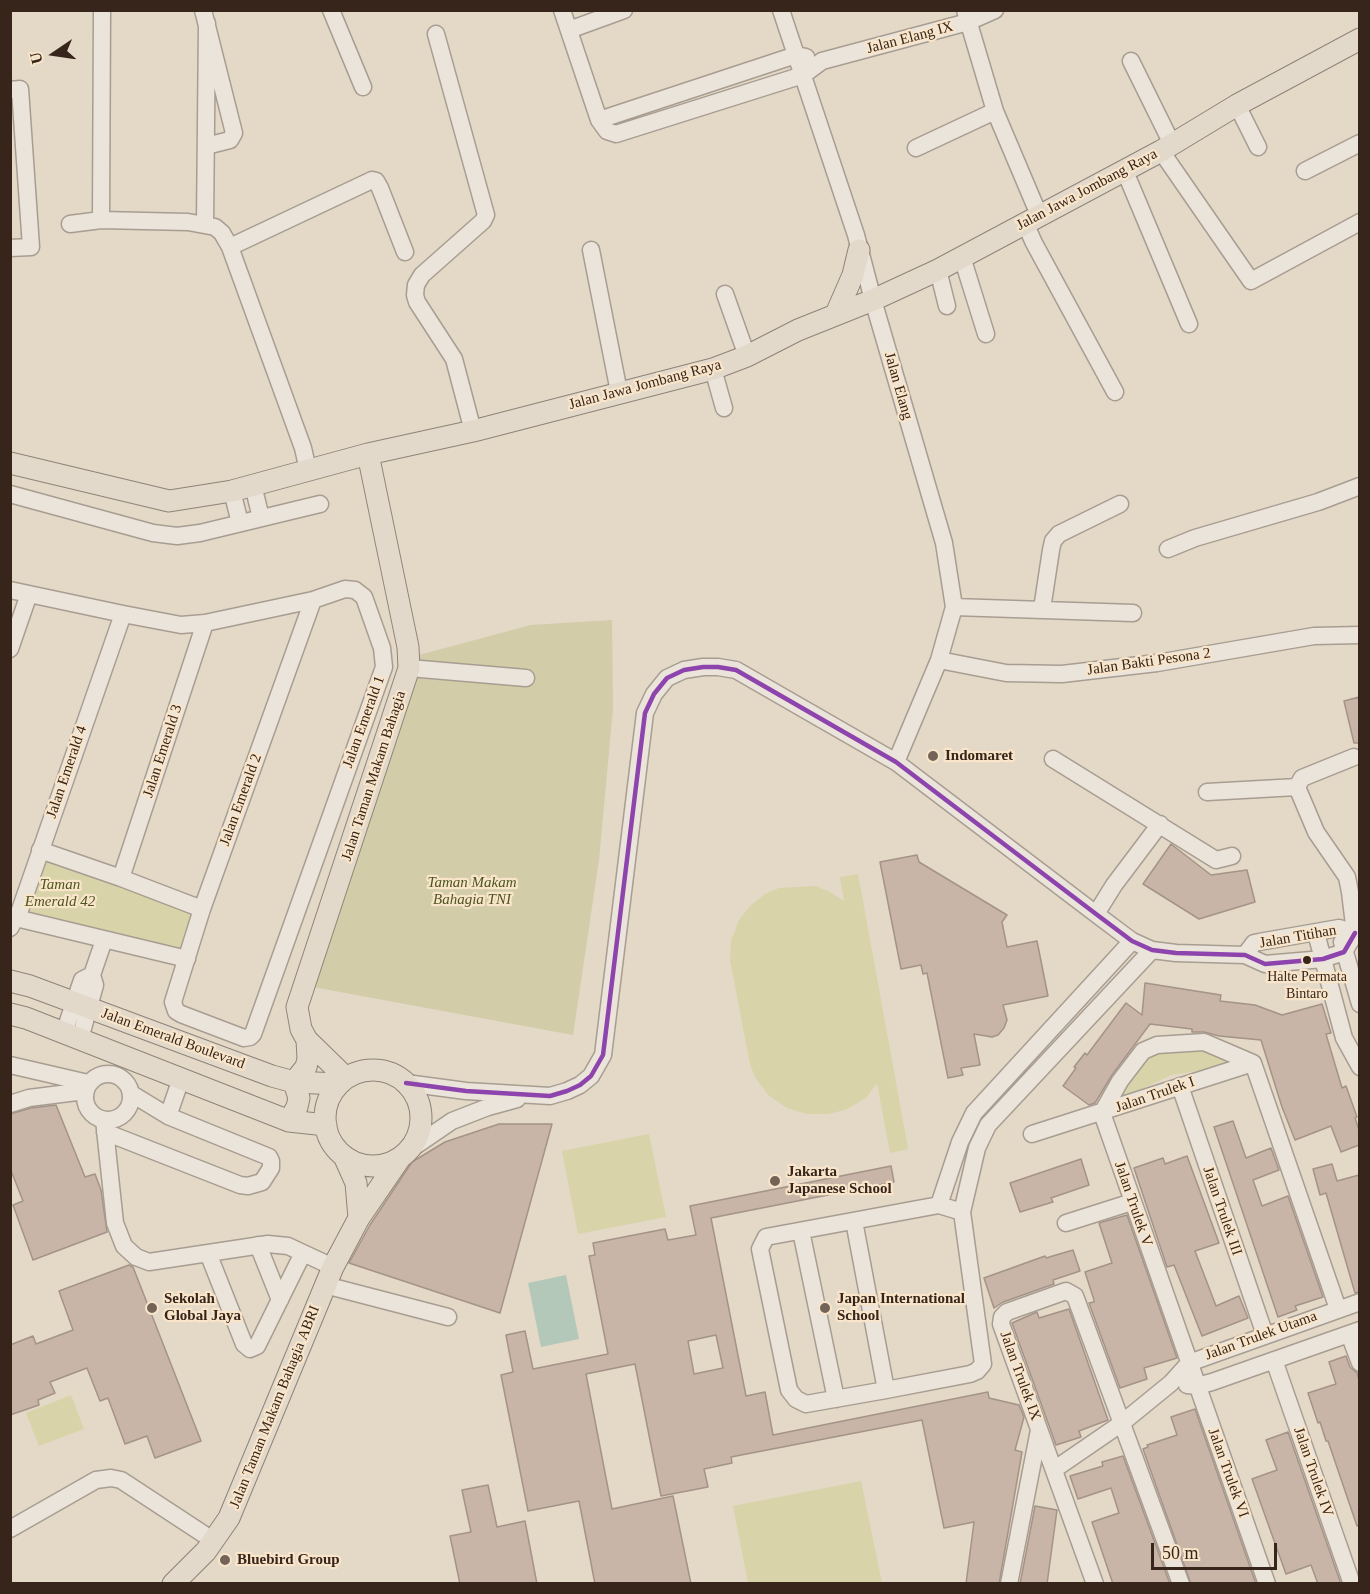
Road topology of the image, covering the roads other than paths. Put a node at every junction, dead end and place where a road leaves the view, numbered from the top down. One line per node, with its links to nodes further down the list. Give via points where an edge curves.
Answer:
1 (102, 10): 29 (street)
2 (331, 10): 16 (street)
3 (562, 10): 9 (street)
4 (624, 10): 9 (street)
5 (781, 10): 12 (street, Jalan Elang)
6 (995, 10): 7 (street, Jalan Elang IX)
7 (967, 16): 13 (street, Jalan Elang IX); 19 (street)
8 (205, 17): 22 (street); 22 (street, via 234,133 230,140)
9 (568, 30): 20 (street)
10 (436, 34): 51 (street, via 486,215 422,275 415,295 454,359)
11 (1359, 39): 18 (main road, Jalan Jawa Jombang Raya)
12 (796, 55): 13 (street, Jalan Elang IX); 15 (street, Jalan Elang); 20 (street)
13 (822, 61): 15 (street, Jalan Elang IX)
14 (1131, 61): 25 (street)
15 (803, 75): 20 (street, Jalan Elang IX, via 616,134 607,131); 36 (street, Jalan Elang)
16 (363, 87)
17 (10, 90): 34 (street, via 20,89 31,247)
18 (1237, 105): 23 (street); 25 (main road, Jalan Jawa Jombang Raya)
19 (995, 111): 24 (street); 28 (street)
20 (599, 120)
21 (1359, 143): 27 (street)
22 (206, 146): 31 (street)
23 (1258, 147)
24 (916, 148)
25 (1167, 148): 26 (main road, Jalan Jawa Jombang Raya); 30 (street, via 1251,281)
26 (1124, 170): 28 (main road, Jalan Jawa Jombang Raya); 44 (street)
27 (1305, 171)
28 (1032, 219): 38 (main road, Jalan Jawa Jombang Raya); 49 (street, via 1034,243)
29 (101, 220): 31 (street); 32 (street)
30 (1359, 222)
31 (205, 224): 33 (street, via 222,233)
32 (70, 225)
33 (230, 247): 37 (street, via 372,180 380,188); 54 (street)
34 (10, 248)
35 (591, 250): 48 (street)
36 (859, 250): 41 (street, Jalan Elang); 43 (main road, via 854,275)
37 (405, 252)
38 (962, 257): 39 (main road, Jalan Jawa Jombang Raya); 45 (street)
39 (938, 270): 41 (main road, Jalan Jawa Jombang Raya); 42 (street)
40 (725, 294): 46 (street)
41 (873, 300): 43 (main road, Jalan Jawa Jombang Raya); 67 (street, Jalan Elang, via 944,543)
42 (947, 306)
43 (836, 314): 46 (main road, Jalan Jawa Jombang Raya)
44 (1189, 324)
45 (986, 334)
46 (747, 356): 47 (main road, Jalan Jawa Jombang Raya)
47 (713, 369): 48 (main road, Jalan Jawa Jombang Raya); 50 (street)
48 (619, 392): 51 (main road, Jalan Jawa Jombang Raya)
49 (1115, 392)
50 (724, 408)
51 (473, 431): 52 (main road, Jalan Jawa Jombang Raya)
52 (368, 454): 54 (main road, Jalan Jawa Jombang Raya); 75 (main road, Jalan Taman Makam Bahagia)
53 (10, 463): 57 (main road, Jalan Jawa Jombang Raya, via 169,501)
54 (308, 470): 55 (main road, Jalan Jawa Jombang Raya)
55 (253, 485): 57 (main road, Jalan Jawa Jombang Raya); 61 (street)
56 (1359, 486): 63 (street)
57 (232, 491): 62 (street)
58 (10, 494): 62 (street, via 153,533 177,536)
59 (320, 504): 61 (street)
60 (1120, 504): 68 (street, via 1059,534 1053,542)
61 (261, 518): 62 (street)
62 (240, 523)
63 (1168, 549)
64 (10, 590): 65 (street, Jalan Emerald 1)
65 (29, 594): 70 (street, Jalan Emerald 1); 73 (street)
66 (313, 600): 71 (street, Jalan Emerald 1); 86 (street, Jalan Emerald 2); 99 (street, Jalan Emerald 1, via 345,589 364,597 382,648 384,667 254,1034 244,1038 234,1035 181,1014)
67 (954, 607): 68 (street); 74 (street, Jalan Elang)
68 (1042, 609): 69 (street)
69 (1133, 613)
70 (123, 614): 71 (street, Jalan Emerald 1, via 181,625); 83 (street, Jalan Emerald 4)
71 (205, 623): 85 (street, Jalan Emerald 3)
72 (1359, 635): 74 (street, Jalan Bakti Pesona 2, via 1314,636 1157,663 1062,674 1006,673)
73 (10, 649)
74 (939, 660): 79 (street, Jalan Elang)
75 (410, 668): 76 (street); 104 (main road, Jalan Taman Makam Bahagia, via 297,1007)
76 (526, 678)
77 (1354, 757): 80 (street, via 1302,778)
78 (1053, 759): 82 (street)
79 (896, 762): 87 (street, Jalan Titihan); 115 (street, Jalan Titihan, via 736,670 703,667 667,678 645,713 603,1055 591,1076 580,1085 550,1096)
80 (1297, 787): 81 (street); 89 (street, via 1316,832 1347,877)
81 (1207, 792)
82 (1160, 824): 84 (street, via 1216,860); 87 (street)
83 (40, 850): 85 (street); 88 (street, Jalan Emerald 4)
84 (1232, 856)
85 (121, 878): 86 (street)
86 (202, 909): 96 (street, Jalan Emerald 2)
87 (1096, 914): 92 (street, Jalan Titihan)
88 (13, 923): 91 (street)
89 (1351, 931): 90 (street, Jalan Titihan); 94 (street, Jalan Titihan)
90 (1316, 933): 95 (street, Jalan Titihan, via 1254,943); 97 (street)
91 (104, 940): 96 (street); 101 (street, via 92,975 81,980)
92 (1132, 941): 93 (street, Jalan Titihan); 123 (street, via 974,1113)
93 (1152, 950): 95 (street, Jalan Titihan); 124 (street, via 988,1125)
94 (1344, 952): 97 (street, Jalan Titihan); 100 (street)
95 (1245, 955): 97 (street, Jalan Titihan, via 1265,964)
96 (187, 959): 99 (street, Jalan Emerald 2)
97 (1323, 959): 107 (street, via 1344,1038)
98 (10, 981): 101 (main road, Jalan Emerald Boulevard)
99 (173, 1002)
100 (1359, 1004)
101 (82, 1005): 103 (street); 110 (main road, Jalan Emerald Boulevard)
102 (10, 1014): 103 (main road)
103 (72, 1036): 108 (main road)
104 (307, 1040): 109 (main road, Jalan Taman Makam Bahagia); 110 (main road, via 306,1067)
105 (1253, 1063): 112 (street, Jalan Trulek I); 117 (street, Jalan Trulek I, via 1204,1042 1157,1045 1143,1052); 140 (street)
106 (10, 1065): 113 (street)
107 (1359, 1066)
108 (181, 1079): 118 (street); 119 (main road)
109 (342, 1081): 110 (main road, Jalan Emerald Boulevard); 111 (main road, via 364,1070 380,1070); 120 (main road, via 330,1097)
110 (294, 1082): 119 (main road, via 299,1098)
111 (406, 1083): 115 (street, Jalan Titihan); 125 (main road, via 421,1111 419,1132)
112 (1180, 1086): 117 (street, Jalan Trulek I); 143 (street, Jalan Trulek III)
113 (87, 1087): 114 (street, via 100,1074 114,1073 126,1081); 116 (street); 121 (street, via 88,1110)
114 (132, 1094): 118 (street); 121 (street, via 129,1109)
115 (529, 1095): 125 (street, Jalan Titihan, via 452,1121)
116 (10, 1104)
117 (1102, 1113): 122 (street); 127 (street, Jalan Trulek V)
118 (168, 1116): 121 (street, via 268,1157 271,1168 262,1182 240,1185)
119 (289, 1121): 120 (main road)
120 (326, 1125): 126 (main road, via 329,1137)
121 (105, 1126): 135 (street, via 115,1223 124,1246 149,1262)
122 (1032, 1134)
123 (960, 1142): 124 (street); 128 (street)
124 (977, 1148): 129 (street)
125 (404, 1155): 126 (main road, via 380,1165 366,1165); 130 (main road, Jalan Taman Makam Bahagia ABRI)
126 (344, 1156): 130 (main road, via 356,1183)
127 (1132, 1202): 132 (street); 145 (street, Jalan Trulek V)
128 (939, 1205): 129 (street); 131 (street)
129 (962, 1212): 149 (street, via 983,1364 970,1374)
130 (359, 1218): 137 (main road, Jalan Taman Makam Bahagia ABRI)
131 (854, 1221): 133 (street); 149 (street)
132 (1066, 1223)
133 (801, 1231): 150 (street); 150 (street, via 766,1237 760,1250 762,1261 789,1390 806,1404)
134 (258, 1245): 135 (street); 136 (street, via 288,1246); 138 (street)
135 (208, 1253): 138 (street, via 244,1344 250,1349 257,1346)
136 (303, 1253): 137 (street); 138 (street)
137 (329, 1276): 141 (street); 155 (main road, Jalan Taman Makam Bahagia ABRI, via 229,1518)
138 (280, 1300)
139 (1359, 1302): 140 (street, Jalan Trulek Utama)
140 (1338, 1309): 143 (street, Jalan Trulek Utama)
141 (448, 1317)
142 (1354, 1332): 144 (street, Jalan Trulek Utama); 146 (street)
143 (1265, 1335): 145 (street, Jalan Trulek Utama)
144 (1274, 1360): 148 (street, Jalan Trulek Utama); 161 (street, Jalan Trulek IV)
145 (1189, 1363): 147 (street, Jalan Trulek Utama); 148 (street, Jalan Trulek VI)
146 (1359, 1363)
147 (1171, 1383): 148 (street, Jalan Trulek Utama); 151 (street, Jalan Trulek Utama)
148 (1197, 1386): 160 (street, Jalan Trulek VI)
149 (886, 1390): 150 (street)
150 (836, 1399)
151 (1122, 1423): 152 (street, Jalan Trulek IX, via 1075,1296 1066,1291 1002,1317 1001,1324); 153 (street, Jalan Trulek Utama); 159 (street, Jalan Trulek IX)
152 (1039, 1430): 153 (street, Jalan Trulek IX); 157 (street)
153 (1055, 1469): 158 (street, Jalan Trulek IX)
154 (10, 1529): 155 (street, via 96,1480 111,1479 121,1480)
155 (214, 1541): 156 (main road, Jalan Taman Makam Bahagia ABRI)
156 (173, 1584)
157 (1009, 1584)
158 (1095, 1584)
159 (1181, 1584)
160 (1267, 1584)
161 (1352, 1584)

